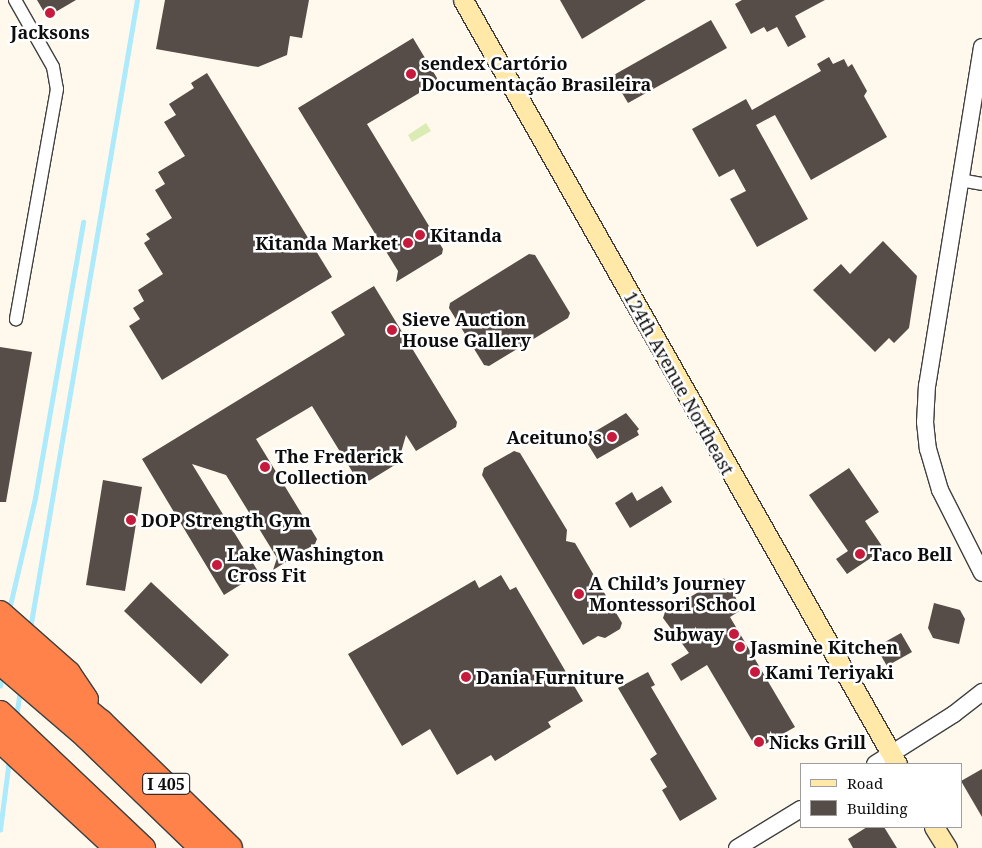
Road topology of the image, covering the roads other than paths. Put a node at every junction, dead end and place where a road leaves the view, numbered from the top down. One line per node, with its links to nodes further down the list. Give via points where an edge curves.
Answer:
1 (14, 0): 7 (street, via 53,67 57,89)
2 (463, 0): 16 (main road, 124th Avenue Northeast)
3 (982, 47): 4 (street)
4 (977, 106): 5 (street)
5 (960, 180): 6 (street); 8 (street, via 927,385 925,422 928,448 940,490)
6 (982, 184)
7 (16, 319)
8 (982, 573)
9 (0, 613): 12 (highway)
10 (0, 639): 12 (highway, I 405)
11 (0, 662): 12 (highway, I 405)
12 (63, 691): 22 (highway, I 405); 23 (highway, I 405, via 101,722)
13 (982, 692): 16 (street)
14 (0, 713): 17 (highway)
15 (0, 740): 17 (highway)
16 (888, 761)
17 (62, 782): 20 (highway); 21 (highway)
18 (800, 810): 24 (street)
19 (935, 828): 25 (main road)
20 (117, 848)
21 (143, 848)
22 (202, 848)
23 (230, 848)
24 (737, 848)
25 (947, 848)

